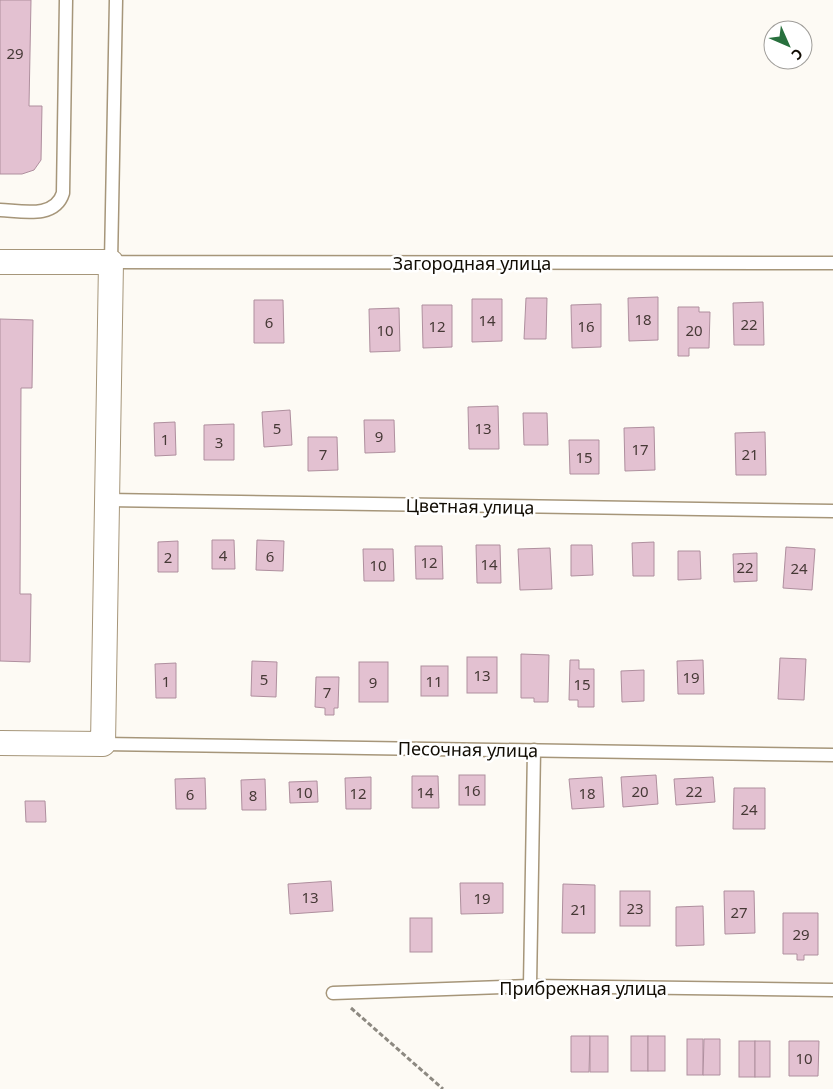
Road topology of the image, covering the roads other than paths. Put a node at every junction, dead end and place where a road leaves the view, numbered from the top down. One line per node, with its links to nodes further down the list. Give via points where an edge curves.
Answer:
1 (66, 0): 3 (lane, via 63,193 52,208 41,211)
2 (116, 0): 5 (lane)
3 (0, 210)
4 (0, 262): 5 (street)
5 (111, 262): 6 (lane, Загородная улица); 7 (street)
6 (833, 264)
7 (107, 500): 8 (lane, Цветная улица); 10 (street)
8 (833, 511)
9 (0, 743): 10 (street)
10 (103, 744): 11 (lane, Песочная улица)
11 (534, 750): 12 (lane, Песочная улица); 13 (lane)
12 (833, 755)
13 (530, 986): 14 (lane, Прибрежная улица); 15 (lane, Прибрежная улица)
14 (833, 990)
15 (333, 993)

